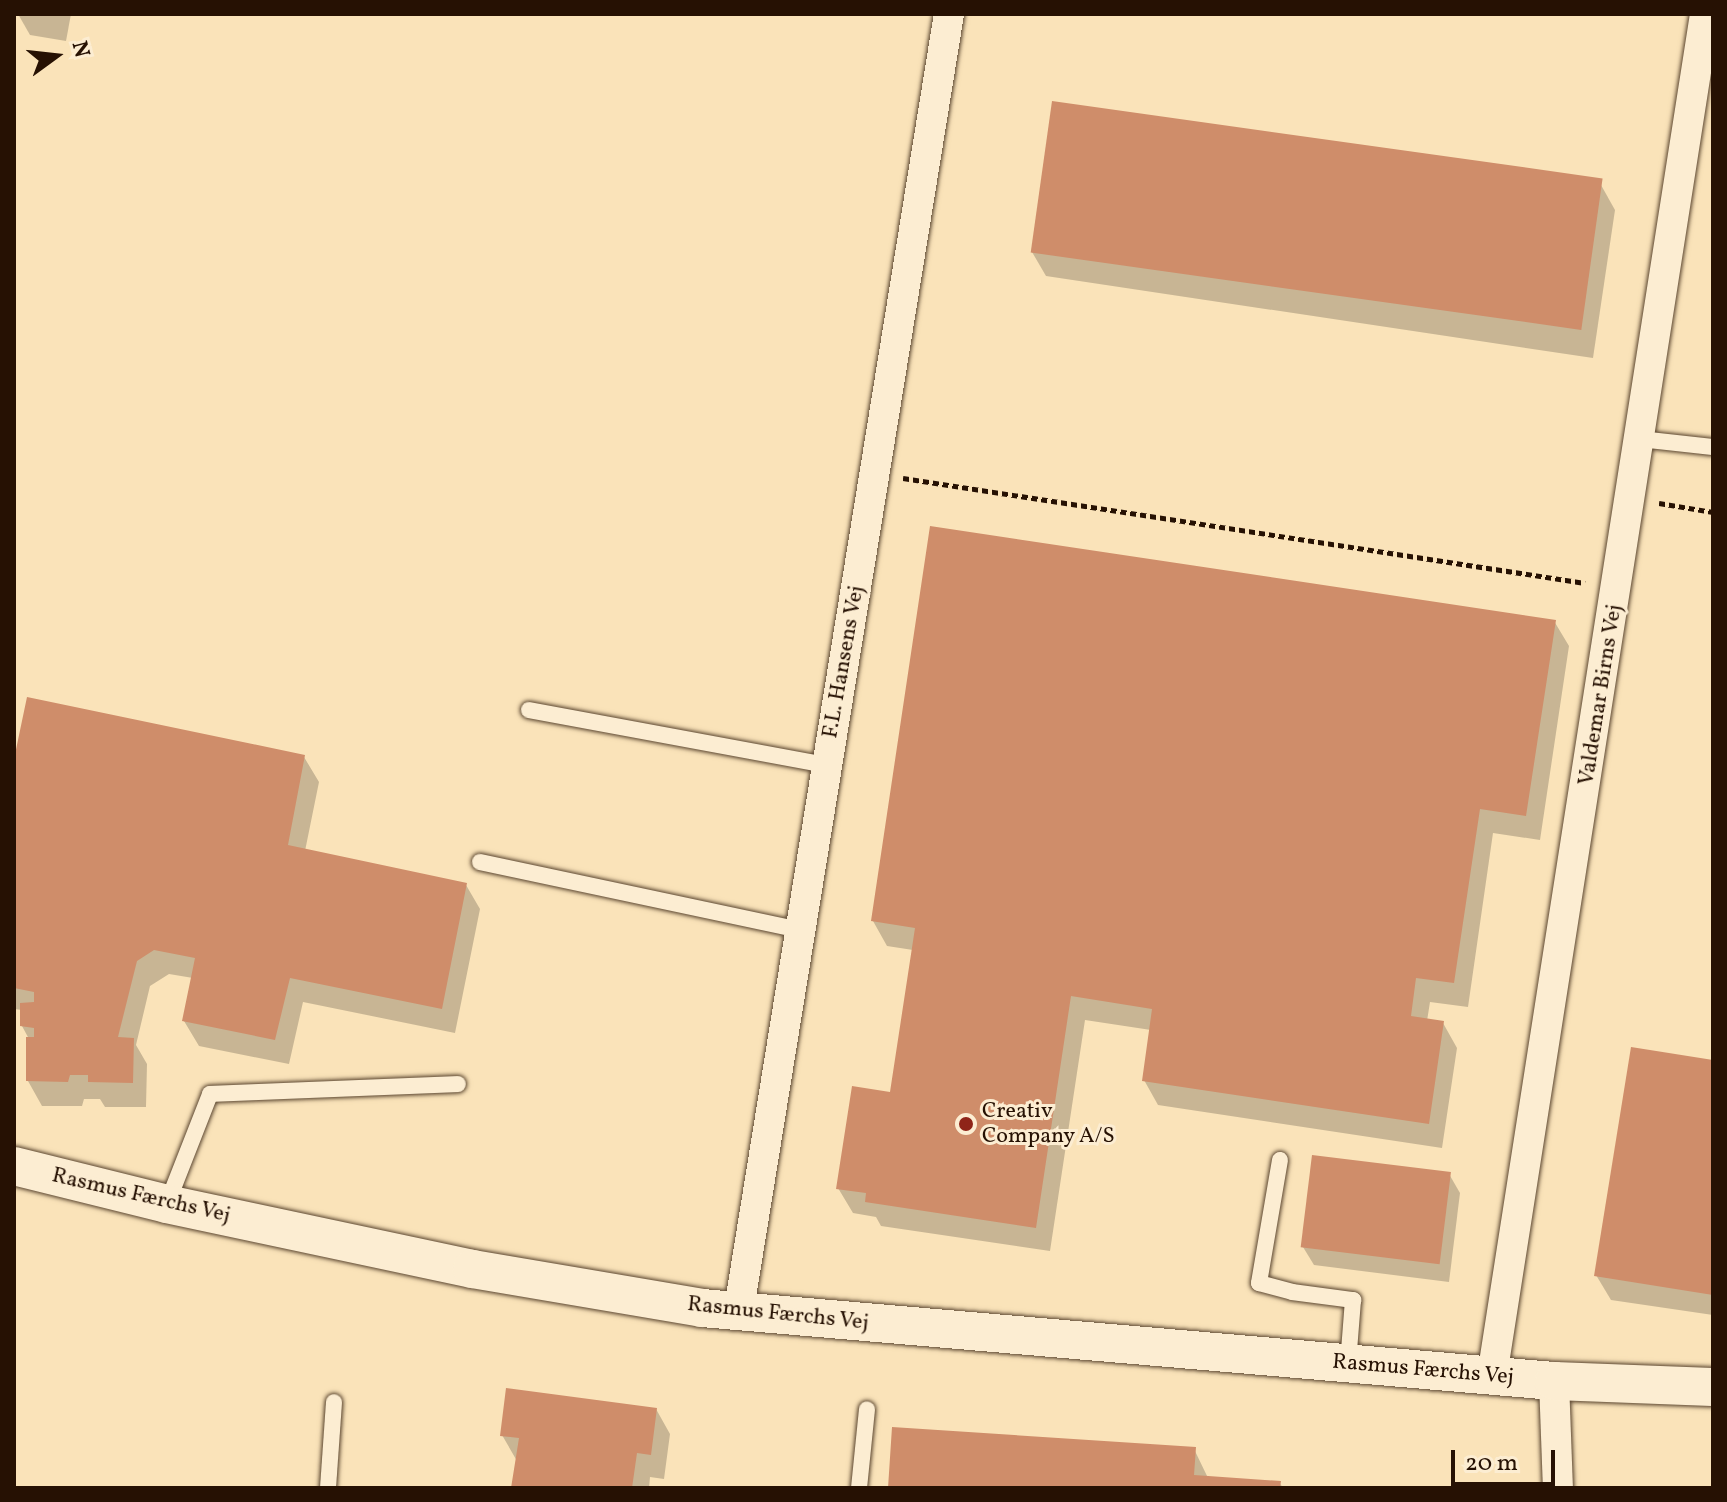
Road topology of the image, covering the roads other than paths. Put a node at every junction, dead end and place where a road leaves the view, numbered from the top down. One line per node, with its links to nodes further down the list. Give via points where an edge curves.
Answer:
1 (949, 14): 6 (street, F.L. Hansens Vej)
2 (1705, 14): 3 (street, Valdemar Birns Vej)
3 (1640, 439): 4 (lane); 15 (street, Valdemar Birns Vej)
4 (1713, 447)
5 (529, 710): 6 (lane)
6 (827, 765): 8 (street, F.L. Hansens Vej)
7 (480, 862): 8 (lane)
8 (800, 930): 13 (street, F.L. Hansens Vej)
9 (458, 1084): 12 (lane, via 210,1094)
10 (1280, 1160): 14 (lane, via 1259,1283 1353,1300)
11 (14, 1166): 12 (street, Rasmus Færchs Vej)
12 (167, 1204): 13 (street, Rasmus Færchs Vej, via 472,1269 702,1308)
13 (739, 1309): 14 (street, Rasmus Færchs Vej)
14 (1348, 1364): 15 (street, Rasmus Færchs Vej)
15 (1492, 1376): 16 (street, Rasmus Færchs Vej)
16 (1554, 1381): 17 (street, Rasmus Færchs Vej); 22 (street)
17 (1713, 1387)
18 (334, 1402): 20 (lane)
19 (867, 1409): 21 (lane)
20 (328, 1488)
21 (859, 1488)
22 (1558, 1488)

